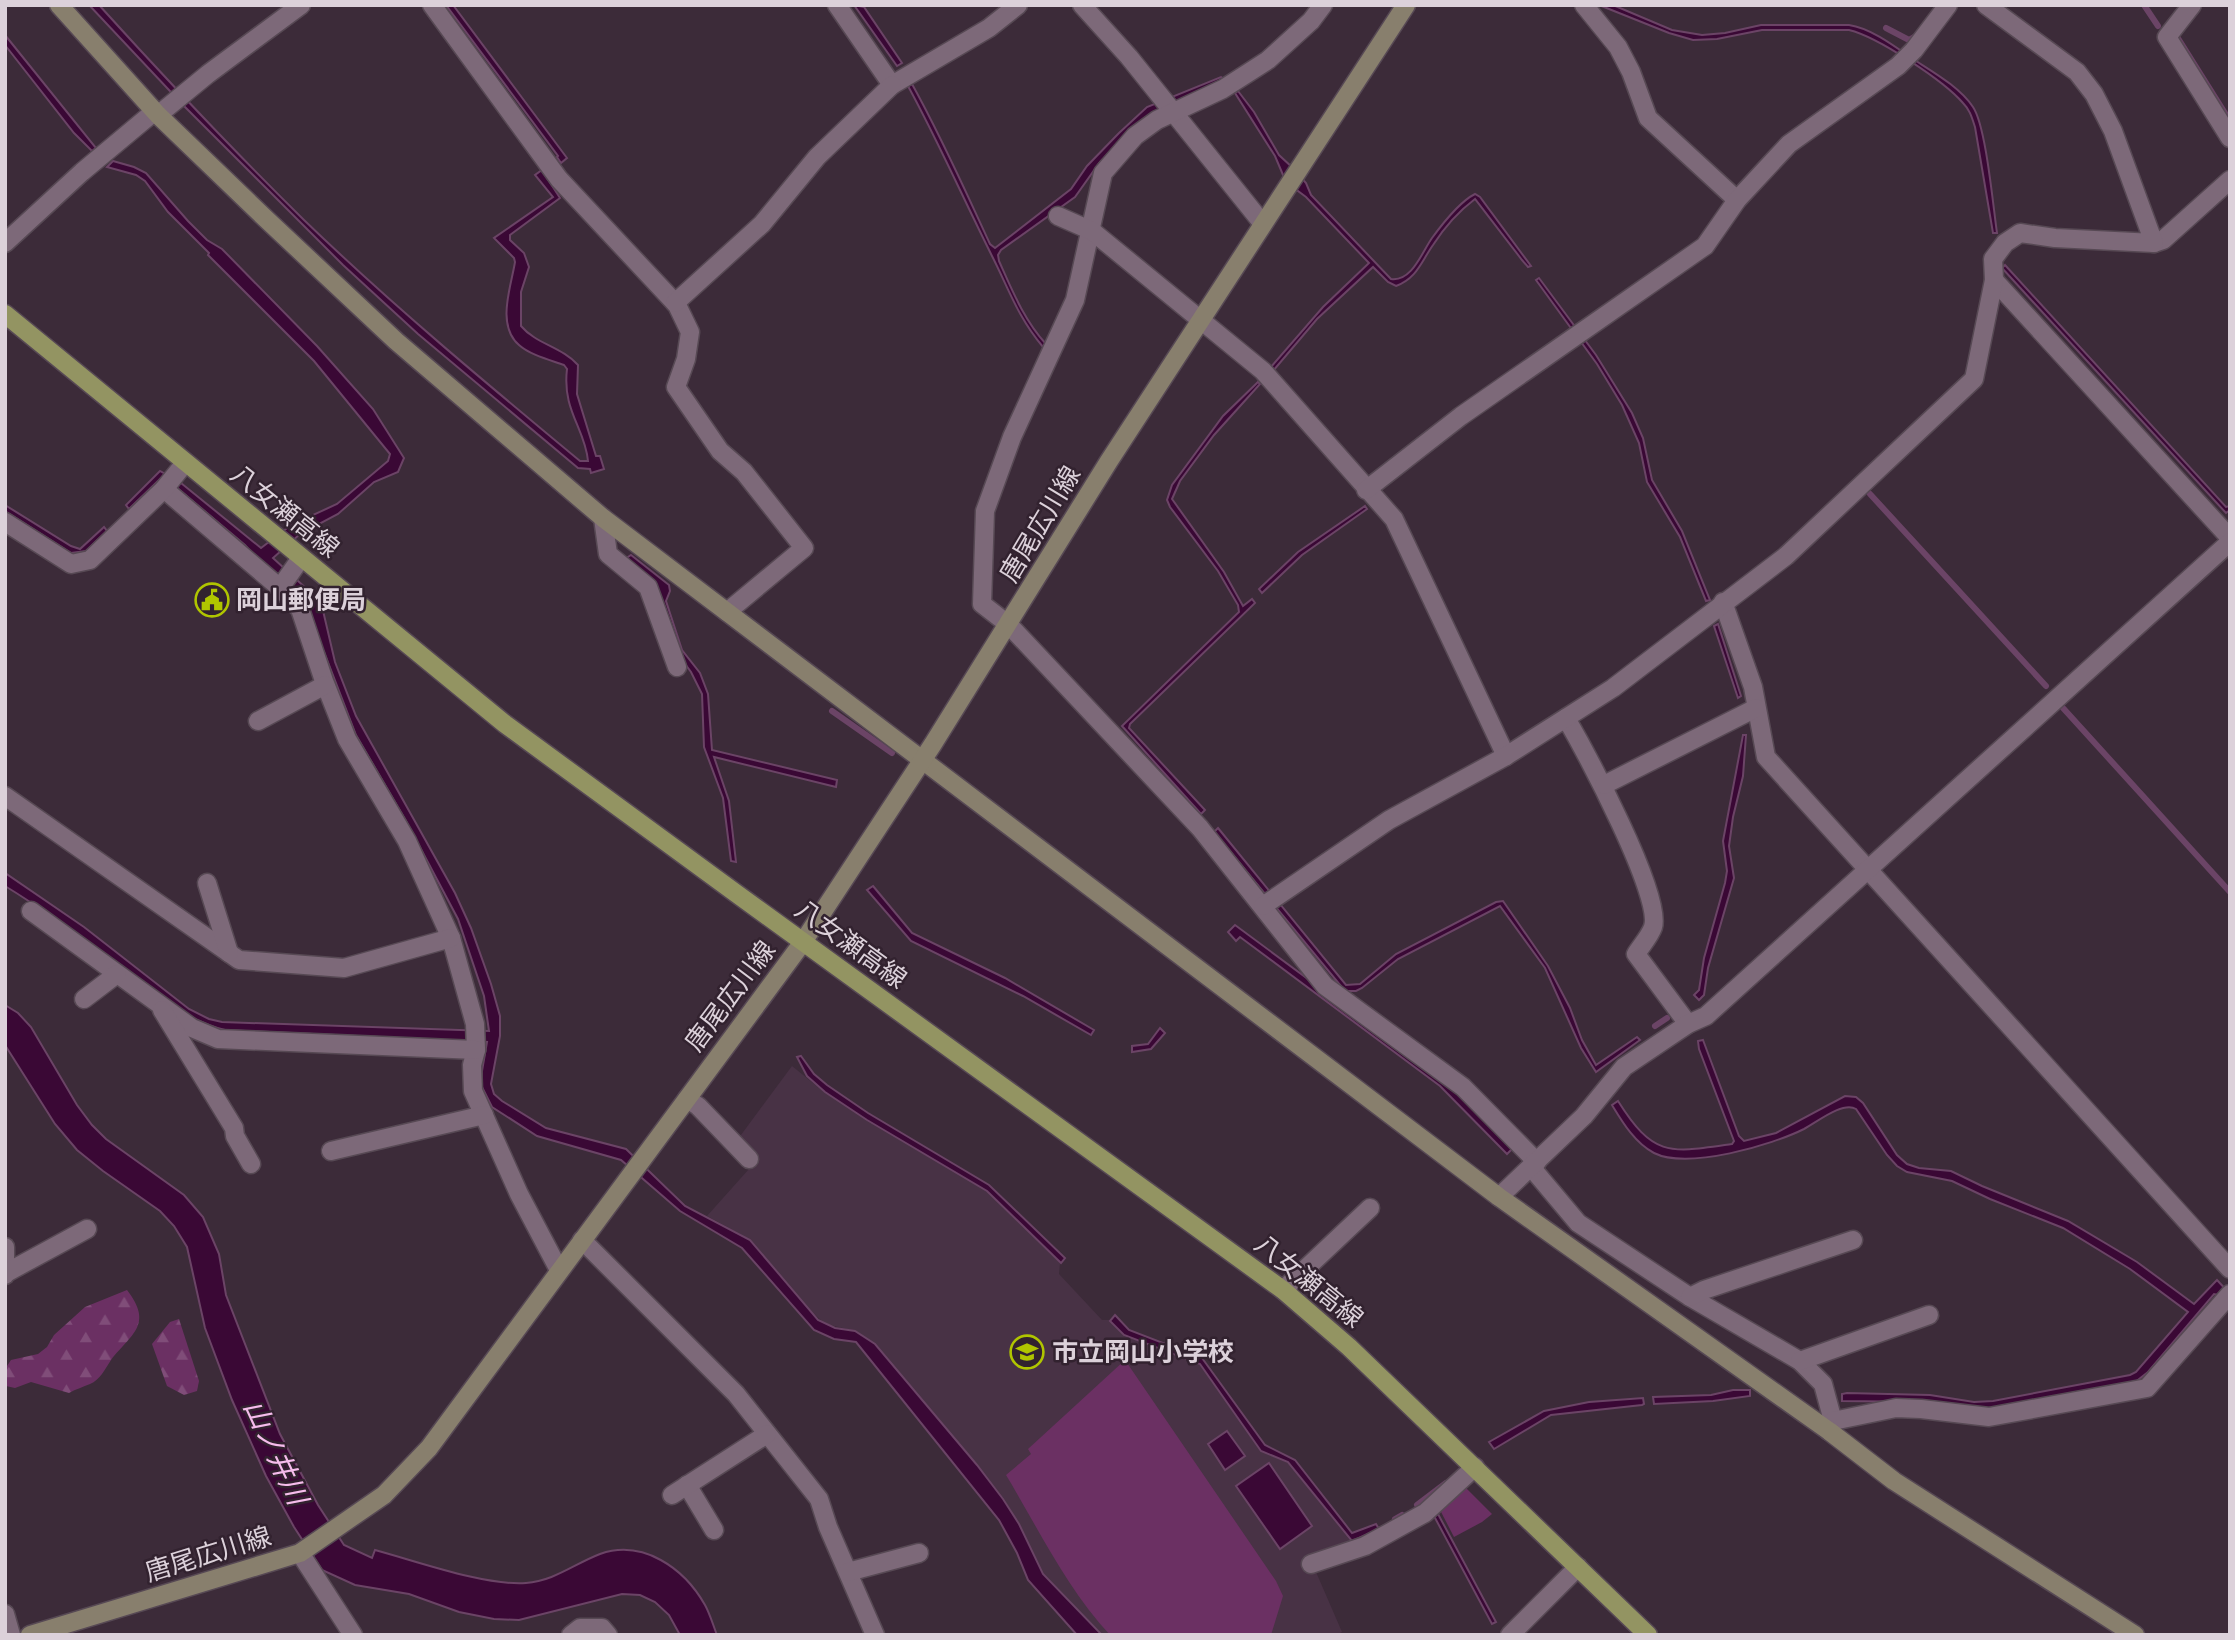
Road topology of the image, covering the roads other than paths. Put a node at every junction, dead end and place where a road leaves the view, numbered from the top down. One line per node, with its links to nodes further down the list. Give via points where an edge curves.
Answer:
1 (59, 5): 15 (street)
2 (300, 5): 15 (street)
3 (432, 5): 25 (street, via 559,179)
4 (837, 5): 13 (street)
5 (1018, 5): 13 (street, via 989,28)
6 (1082, 5): 14 (street)
7 (1323, 5): 14 (street, via 1268,60 1223,89)
8 (1406, 5): 20 (street, 唐尾広川線)
9 (1584, 5): 18 (street, via 1618,47 1648,118)
10 (1948, 5): 18 (street, via 1898,66 1789,144)
11 (1986, 5): 23 (street, via 2077,72 2095,94)
12 (2192, 5): 16 (street, via 2167,37)
13 (892, 85): 25 (street, via 817,157 762,224)
14 (1168, 105): 20 (street); 21 (street, via 1102,173)
15 (157, 113): 22 (street, via 82,172); 30 (street, via 396,341)
16 (2230, 138)
17 (2230, 180): 23 (street)
18 (1737, 200): 29 (street, via 1706,246 1461,416)
19 (1058, 216): 21 (street)
20 (1263, 223): 27 (street, 唐尾広川線)
21 (1091, 231): 27 (street); 37 (street, via 1075,300 1012,437 985,511 982,604)
22 (5, 243)
23 (2154, 243): 24 (street, via 2020,233 1993,259)
24 (1994, 280): 32 (street); 35 (street, via 1974,379 1786,556)
25 (675, 303): 36 (street, via 690,332 676,387 720,451 744,472 804,548)
26 (5, 314): 28 (main road, 八女瀬高線)
27 (1202, 320): 29 (street, via 1263,371); 37 (street, 唐尾広川線)
28 (173, 478): 31 (street, via 90,560 71,564); 33 (main road, 八女瀬高線); 34 (street)
29 (1366, 490): 43 (street, via 1394,519)
30 (603, 518): 36 (street); 38 (street, via 608,554 648,587)
31 (5, 522)
32 (2230, 540): 47 (street)
33 (297, 565): 34 (street); 52 (main road, 八女瀬高線)
34 (281, 587): 39 (street, via 300,609)
35 (1723, 602): 40 (street); 41 (street)
36 (727, 612): 44 (street)
37 (1009, 625): 44 (street, 唐尾広川線); 49 (street, via 1200,828)
38 (677, 667)
39 (325, 685): 42 (street); 51 (street, via 346,739 407,841)
40 (1756, 708): 45 (street); 47 (street, via 1766,757)
41 (1566, 719): 43 (street); 45 (street)
42 (258, 721)
43 (1506, 756): 49 (street, via 1389,820)
44 (922, 762): 52 (street, 唐尾広川線); 65 (street)
45 (1604, 786): 57 (street, via 1650,897 1654,925 1636,954)
46 (5, 796): 53 (street)
47 (1868, 870): 57 (street, via 1706,1016); 71 (street)
48 (207, 883): 53 (street)
49 (1263, 906): 64 (street, via 1325,986 1463,1087)
50 (32, 911): 54 (street)
51 (451, 938): 53 (street, via 344,968 239,960); 58 (street, via 475,1024)
52 (803, 942): 59 (street, 唐尾広川線); 74 (main road, 八女瀬高線)
53 (229, 953)
54 (117, 974): 55 (street); 56 (street)
55 (84, 999)
56 (157, 1003): 58 (street, via 192,1028 218,1039); 63 (street)
57 (1688, 1024): 64 (street, via 1624,1067 1584,1116)
58 (476, 1050): 60 (street, via 473,1091)
59 (687, 1099): 62 (street); 68 (street, 唐尾広川線)
60 (484, 1115): 61 (street); 72 (street)
61 (331, 1151)
62 (749, 1159)
63 (251, 1164)
64 (1534, 1164): 65 (street); 75 (street, via 1578,1223)
65 (1499, 1197): 79 (street)
66 (1370, 1208): 74 (street)
67 (87, 1229): 73 (street)
68 (582, 1240): 72 (street, 唐尾広川線); 80 (street, via 736,1394)
69 (1853, 1240): 75 (street)
70 (5, 1247): 73 (street)
71 (2230, 1269)
72 (559, 1270): 83 (street, 唐尾広川線, via 429,1448 384,1495)
73 (6, 1274)
74 (1283, 1290): 81 (main road, 八女瀬高線)
75 (1690, 1297): 78 (street)
76 (2225, 1299): 79 (street, via 2147,1388 1989,1417 1896,1408)
77 (1929, 1315): 78 (street)
78 (1800, 1361): 79 (street, via 1823,1384)
79 (1831, 1426): 97 (street, via 1894,1481)
80 (767, 1434): 82 (street, via 680,1490); 87 (street, via 819,1499)
81 (1475, 1467): 85 (street, via 1424,1513 1365,1546); 86 (main road, 八女瀬高線)
82 (714, 1530)
83 (302, 1551): 90 (street, 唐尾広川線); 91 (street)
84 (919, 1553): 87 (street)
85 (1311, 1564)
86 (1578, 1567): 95 (street); 96 (main road, 八女瀬高線)
87 (848, 1572): 94 (street)
88 (5, 1614): 89 (street)
89 (11, 1635)
90 (30, 1635)
91 (353, 1635)
92 (571, 1635): 93 (street, via 580,1628 602,1628)
93 (608, 1635)
94 (874, 1635)
95 (1510, 1635)
96 (1648, 1635)
97 (2135, 1635)

